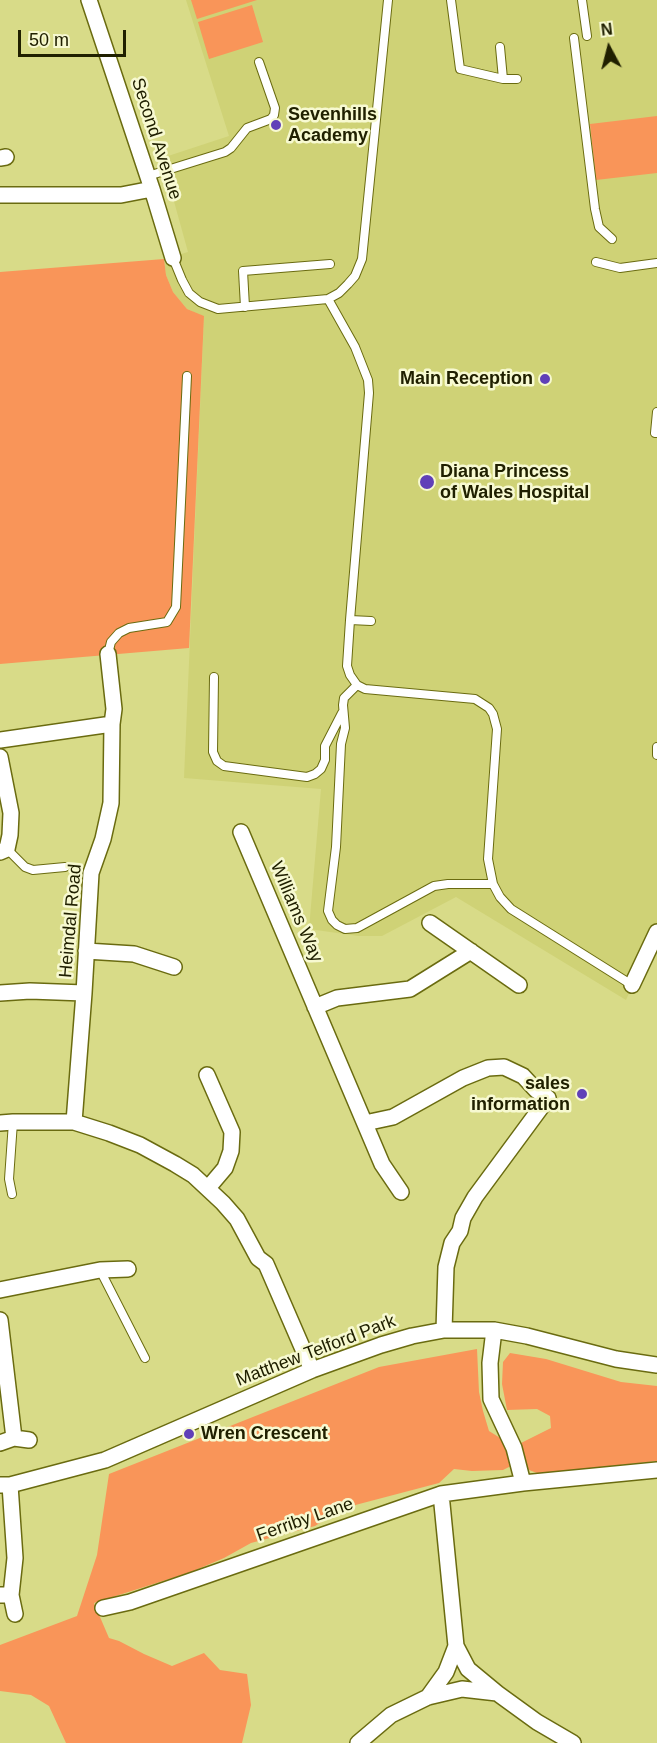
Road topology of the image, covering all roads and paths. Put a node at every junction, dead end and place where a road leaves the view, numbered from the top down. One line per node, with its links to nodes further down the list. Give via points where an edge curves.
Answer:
1 (89, 0): 11 (street, Second Avenue)
2 (388, 0): 18 (lane, via 362,259 355,276)
3 (451, 0): 9 (lane, via 460,69)
4 (582, 0): 5 (lane)
5 (587, 36)
6 (574, 38): 13 (lane, via 595,209 599,227)
7 (500, 47): 9 (lane)
8 (259, 62): 11 (lane, via 274,116 247,128 225,152)
9 (503, 79): 10 (lane)
10 (517, 79)
11 (150, 182): 12 (street, via 121,195); 14 (street, Second Avenue)
12 (0, 195)
13 (612, 239)
14 (173, 258): 19 (lane, via 189,293 200,302 218,309)
15 (596, 262): 16 (lane, via 620,268)
16 (657, 263)
17 (330, 264): 19 (lane, via 243,271)
18 (328, 299): 19 (lane); 23 (lane, via 355,347 369,393)
19 (245, 307)
20 (187, 376): 25 (lane, via 176,607 167,622 119,633)
21 (657, 412): 22 (lane)
22 (657, 433)
23 (350, 620): 24 (lane); 27 (lane, via 347,666)
24 (371, 621)
25 (108, 654): 29 (street, Heimdal Road)
26 (214, 677): 28 (lane, via 213,752 224,766 307,777 315,774 325,760 325,746)
27 (357, 685): 28 (lane, via 344,698); 37 (lane, via 365,689 475,699 489,708 497,729 488,860)
28 (343, 705): 37 (lane, via 345,728 328,911 332,920 345,929 357,928 434,886)
29 (112, 724): 30 (street); 40 (street, Heimdal Road, via 111,803 91,873)
30 (0, 740)
31 (657, 747): 32 (lane)
32 (657, 755)
33 (0, 758): 35 (street, via 11,813 10,835)
34 (241, 832): 47 (street, Williams Way)
35 (3, 850): 36 (lane, via 33,870)
36 (65, 867)
37 (493, 884): 44 (lane, via 511,909)
38 (430, 923): 41 (street)
39 (657, 932): 44 (street)
40 (86, 951): 42 (street, via 134,954); 46 (street, Heimdal Road)
41 (471, 951): 43 (street); 47 (street, via 410,989 337,998)
42 (174, 967)
43 (519, 985)
44 (632, 986)
45 (0, 993): 46 (street)
46 (84, 993): 49 (street, Heimdal Road)
47 (315, 1007): 51 (street, Williams Way)
48 (207, 1075): 52 (street, via 232,1132 225,1168)
49 (74, 1122): 50 (street); 52 (street, via 140,1145)
50 (6, 1123): 54 (lane)
51 (365, 1123): 53 (street, Williams Way, via 382,1164); 59 (street, via 393,1117 488,1068 504,1067 523,1076 548,1098 463,1218 446,1267)
52 (208, 1188): 63 (street, via 237,1219 258,1258 266,1264)
53 (400, 1192)
54 (12, 1194)
55 (128, 1269): 56 (street)
56 (100, 1270): 57 (street); 61 (lane)
57 (0, 1290)
58 (0, 1320): 64 (street)
59 (444, 1330): 60 (street, Matthew Telford Park); 63 (street, Matthew Telford Park, via 381,1345)
60 (494, 1330): 62 (street, Matthew Telford Park); 66 (street, via 491,1399 514,1448)
61 (145, 1358)
62 (657, 1365)
63 (312, 1370): 67 (street, Matthew Telford Park, via 105,1460)
64 (15, 1441)
65 (657, 1470): 66 (street, Ferriby Lane)
66 (523, 1483): 68 (street, Ferriby Lane)
67 (5, 1485): 69 (street, via 15,1558)
68 (441, 1494): 70 (street, Ferriby Lane); 72 (street)
69 (5, 1595): 71 (street)
70 (103, 1608)
71 (15, 1614)
72 (456, 1646): 73 (street, via 468,1669); 74 (street, via 446,1672)
73 (497, 1693): 74 (street, via 462,1689); 76 (street)
74 (428, 1696): 75 (street, via 391,1715)
75 (358, 1743)
76 (573, 1743)

